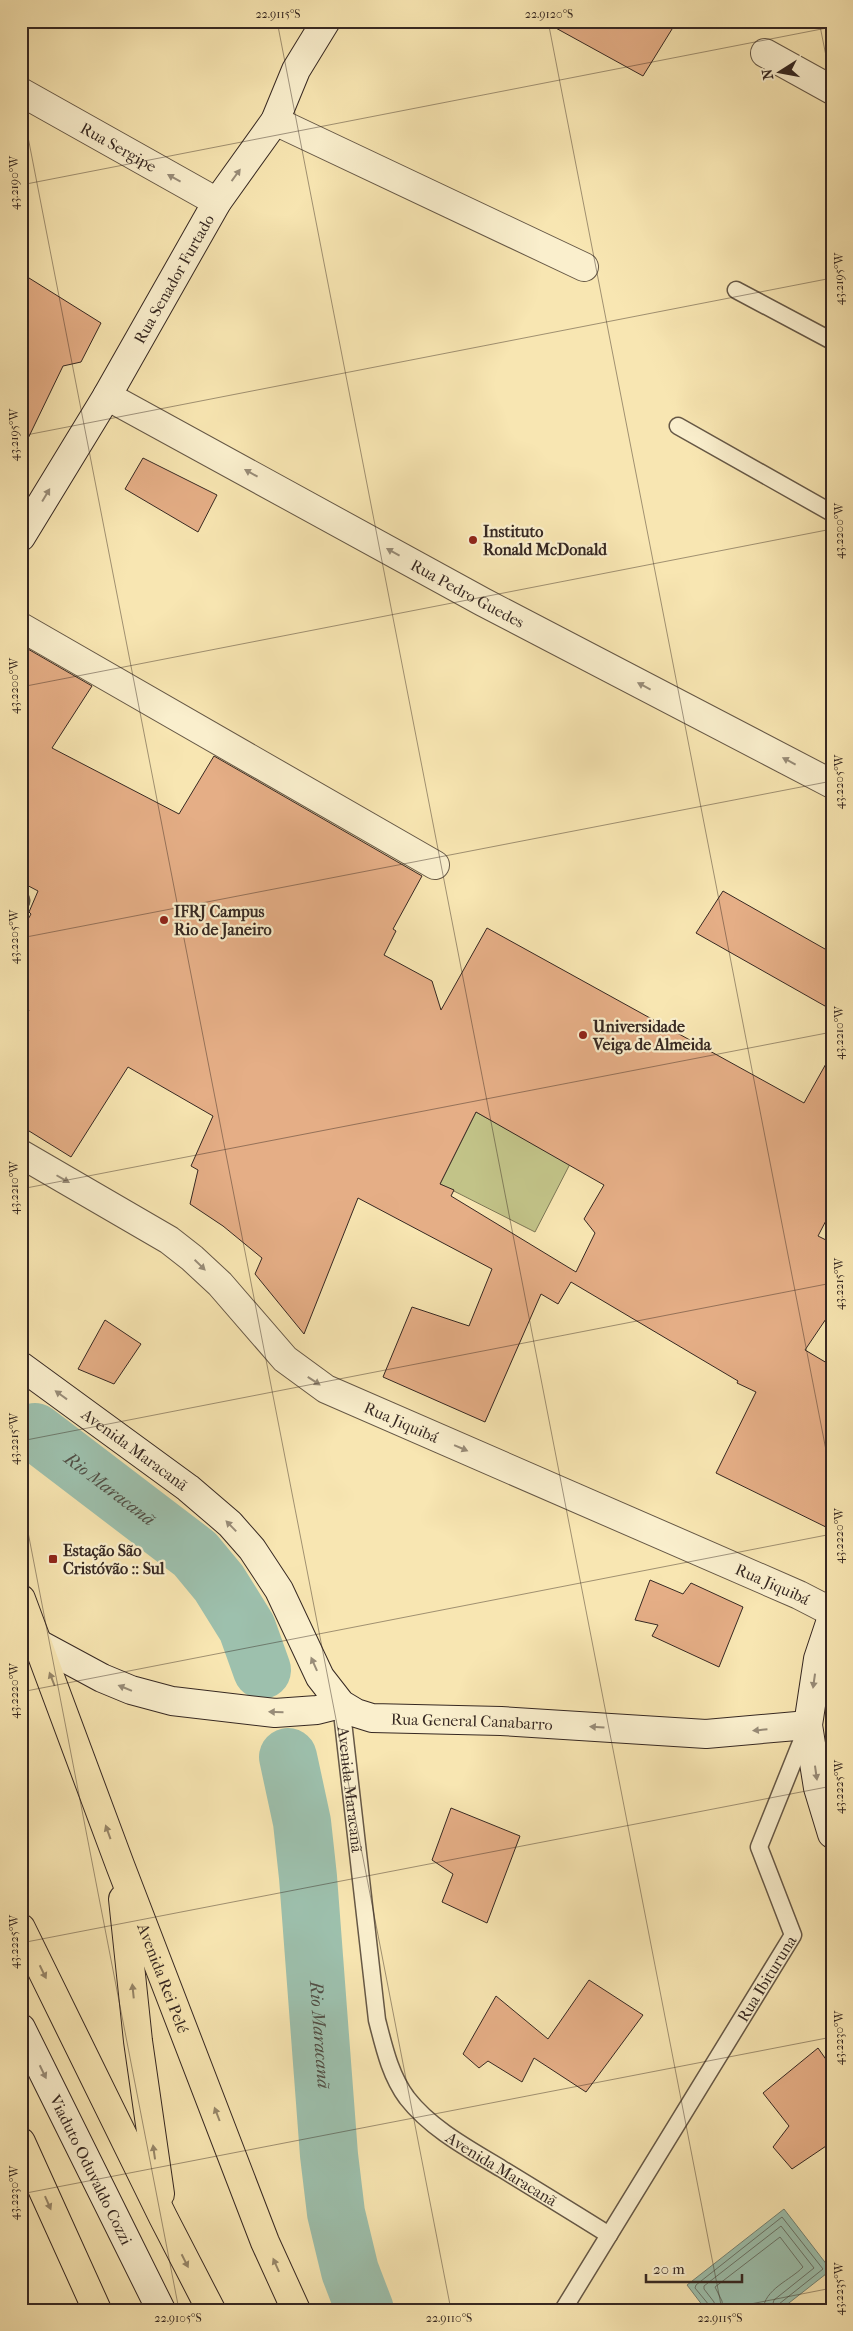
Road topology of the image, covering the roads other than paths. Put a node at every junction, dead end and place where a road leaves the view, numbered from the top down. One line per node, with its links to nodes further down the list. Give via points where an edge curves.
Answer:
1 (326, 21): 5 (street, Rua Senador Furtado, via 296,70)
2 (765, 53): 3 (street)
3 (832, 90)
4 (21, 92): 6 (street, Rua Sergipe, one-way to 4)
5 (275, 121): 6 (street, Rua Senador Furtado, one-way to 5); 7 (street)
6 (216, 202): 10 (street, Rua Senador Furtado)
7 (584, 267)
8 (736, 290): 9 (lane)
9 (832, 341)
10 (107, 396): 13 (street, Rua Senador Furtado, one-way to 10); 15 (street, Rua Pedro Guedes, one-way to 10, via 492,606)
11 (678, 426): 12 (lane)
12 (832, 513)
13 (21, 537)
14 (21, 627): 16 (street)
15 (832, 784)
16 (436, 865)
17 (21, 1154): 20 (street, Rua Jiquibá, one-way to 20, via 169,1240 220,1284 285,1359 326,1389 798,1594)
18 (21, 1366): 23 (street, Avenida Maracanã, one-way to 18, via 320,1677 279,1590 252,1548 230,1524 188,1488)
19 (21, 1599): 22 (main road, Avenida Rei Pelé)
20 (832, 1612)
21 (832, 1617): 24 (street, Rua Ibituruna, one-way to 24, via 818,1659)
22 (30, 1641): 23 (street, one-way to 22, via 316,1710 275,1713 172,1701 123,1687); 26 (main road, Avenida Rei Pelé, one-way to 22)
23 (341, 1704): 24 (street, Rua General Canabarro, one-way to 23, via 688,1733 501,1721 372,1718); 31 (lane, Avenida Maracanã, via 377,2020 397,2082 420,2112 445,2132)
24 (808, 1725): 25 (street, one-way to 25, via 818,1788); 31 (lane, Rua Ibituruna, via 759,1847 793,1935)
25 (832, 1834)
26 (120, 1865): 30 (main road, one-way to 26, via 137,2032); 35 (main road, Avenida Rei Pelé, one-way to 26, via 266,2242)
27 (21, 1928): 30 (main road, one-way to 30)
28 (21, 2028): 33 (street, Viaduto Oduvaldo Cozzi, one-way to 33)
29 (21, 2142): 32 (main road, one-way to 32)
30 (163, 2218): 34 (main road, one-way to 34)
31 (610, 2235): 36 (lane, Rua Ibituruna)
32 (97, 2310)
33 (161, 2310)
34 (211, 2310)
35 (296, 2310)
36 (563, 2310)

